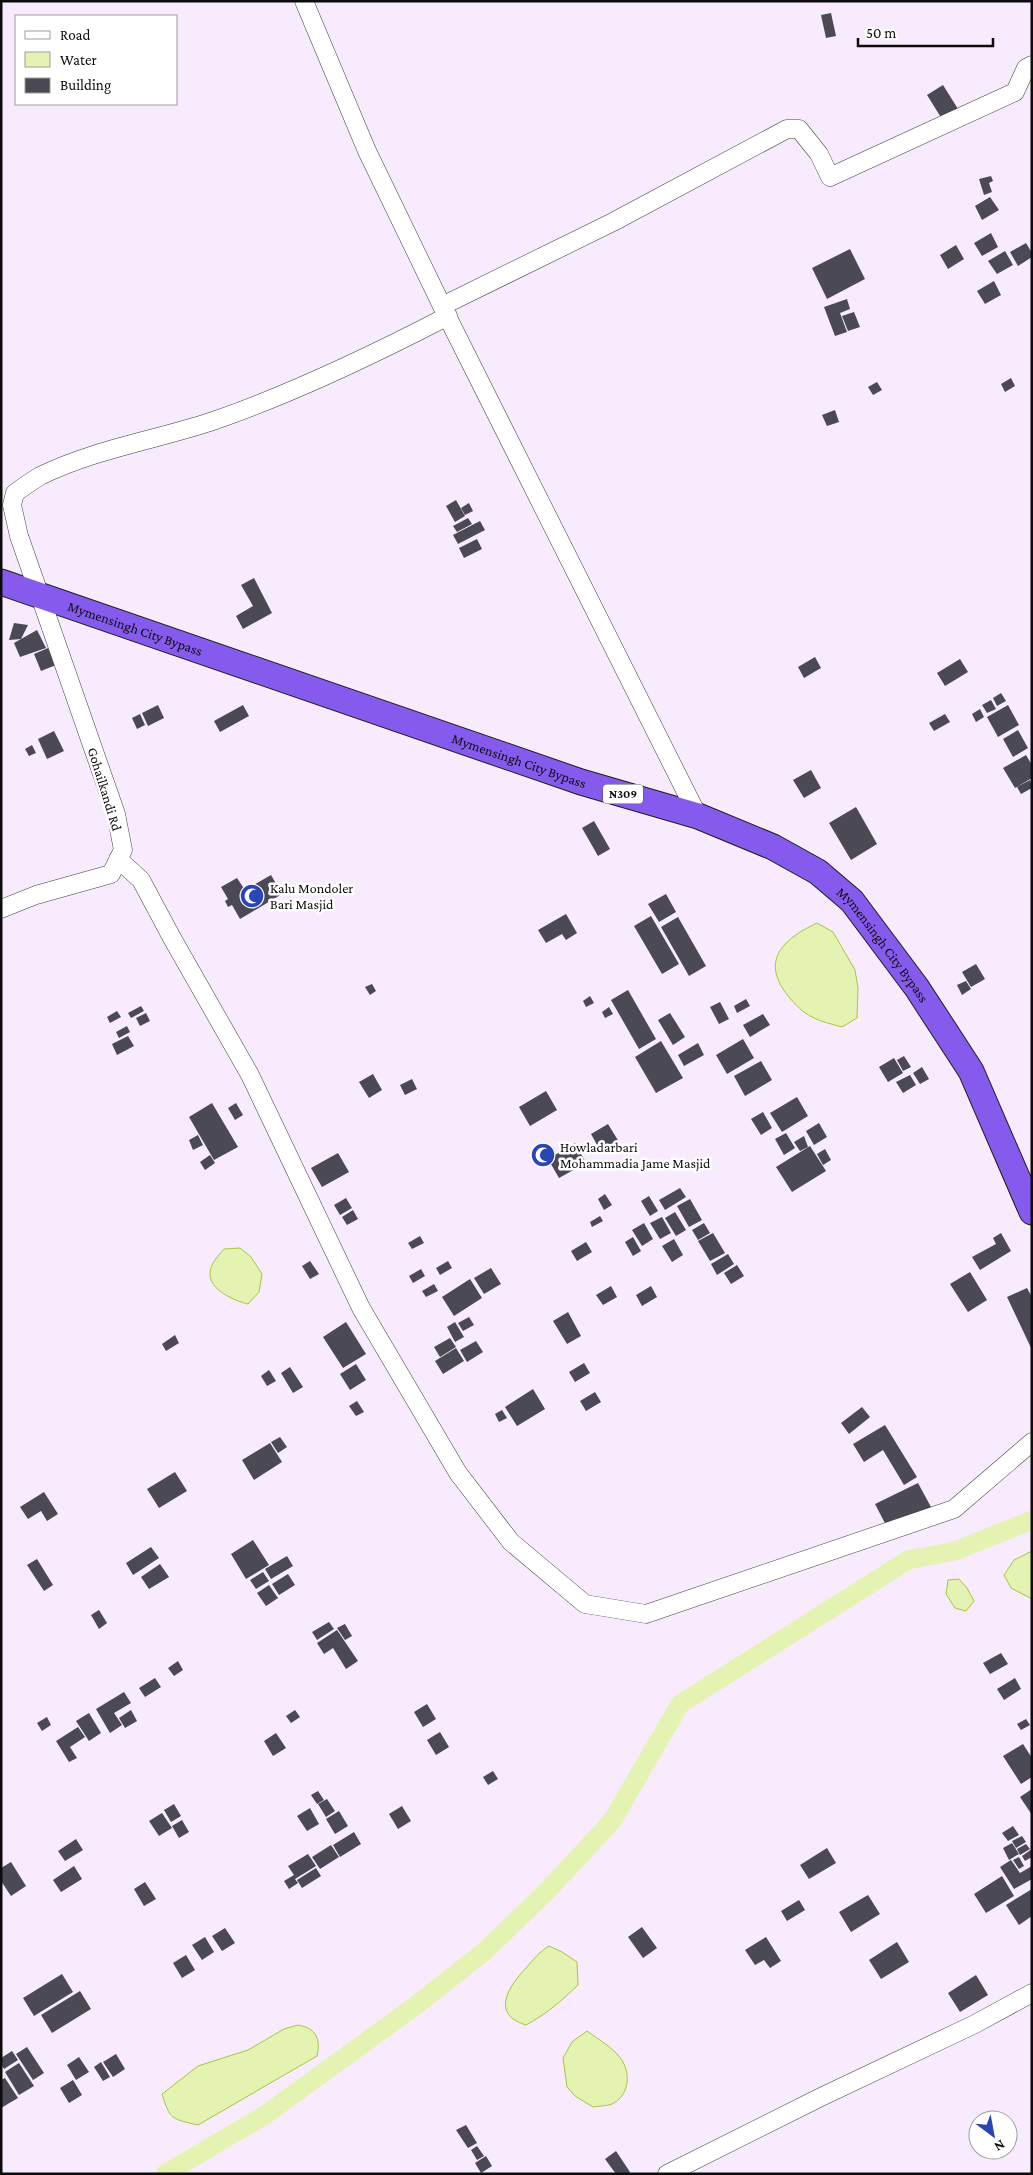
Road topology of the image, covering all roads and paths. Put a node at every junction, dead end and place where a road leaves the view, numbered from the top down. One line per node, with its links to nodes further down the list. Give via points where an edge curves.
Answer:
1 (304, 1): 3 (street, via 367,151)
2 (1032, 65): 3 (street, via 1026,68 1015,92 830,177 819,154 799,129 787,129)
3 (445, 311): 5 (street, Gohailkandi Rd, via 387,348 261,404 192,428 98,453 40,476 15,493 12,505 17,528); 6 (street)
4 (1, 582): 5 (highway, Mymensingh City Bypass / N309)
5 (39, 596): 6 (highway, Mymensingh City Bypass / N309, via 581,782); 7 (street, Gohailkandi Rd, via 116,814 123,850)
6 (698, 816): 9 (highway, Mymensingh City Bypass / N309, via 773,847 818,872 852,901 917,988 971,1071)
7 (118, 859): 8 (street, via 111,874 36,895); 10 (street, via 141,880 250,1075 361,1308 458,1473 511,1542 585,1604 646,1614 954,1510)
8 (1, 909)
9 (1032, 1212)
10 (1032, 1442)
11 (1032, 1993): 12 (street)
12 (667, 2174)

